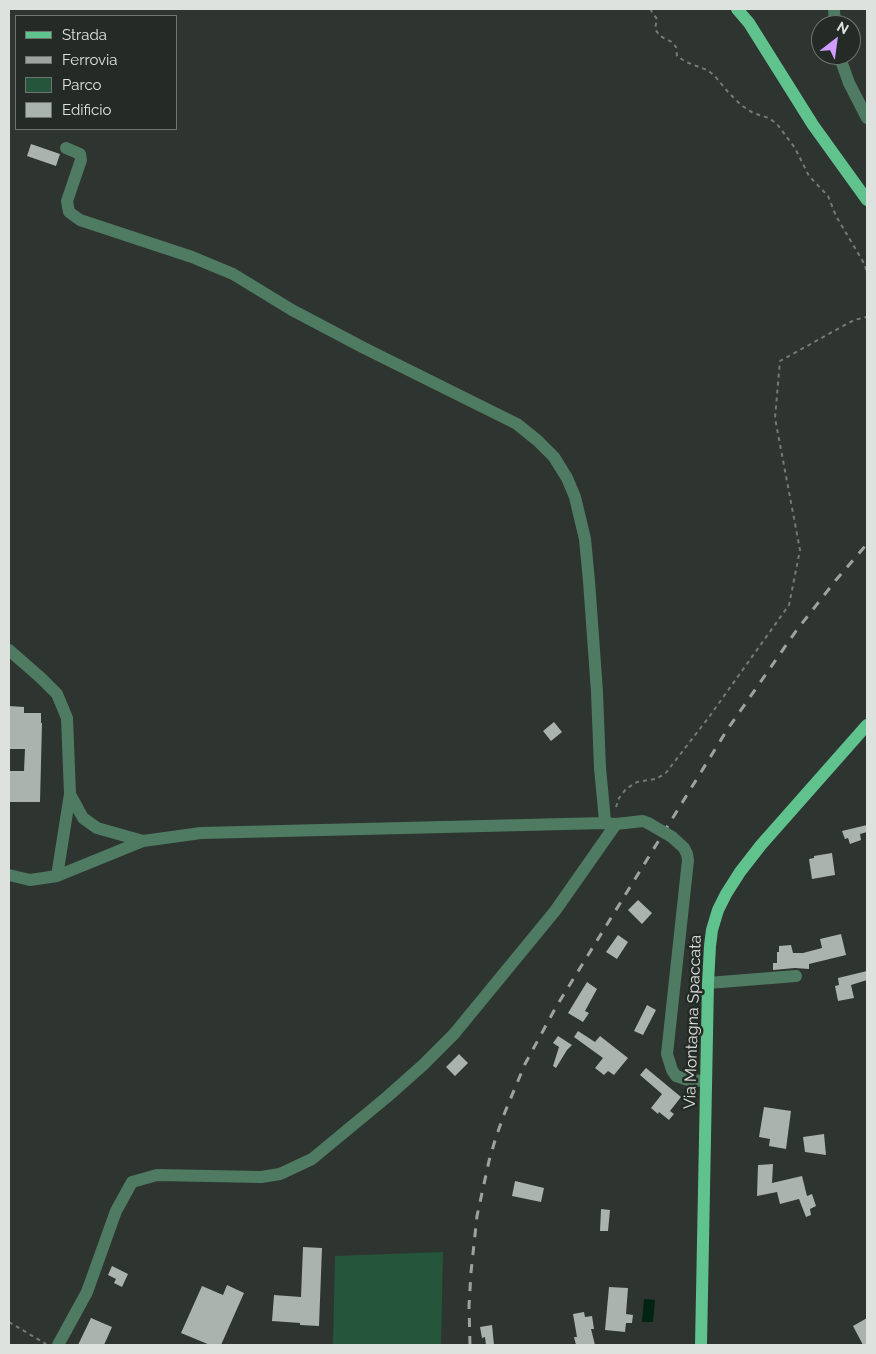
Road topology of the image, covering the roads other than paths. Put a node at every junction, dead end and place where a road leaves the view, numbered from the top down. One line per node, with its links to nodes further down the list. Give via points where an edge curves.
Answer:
1 (737, 9): 5 (main road)
2 (843, 65): 3 (street)
3 (867, 118)
4 (66, 148): 9 (street, via 80,154 67,201 69,212 80,220 233,274 364,348 517,424 554,457 575,497 584,539 600,768)
5 (867, 198)
6 (9, 650): 8 (street, via 57,694 67,718)
7 (867, 725): 14 (main road, Via Montagna Spaccata, via 761,845 726,894 712,930)
8 (70, 794): 10 (street, via 83,818 97,828); 12 (street)
9 (610, 824): 10 (street, via 201,833); 15 (street, bridge, via 643,821 672,837 687,854 667,1054 676,1076); 16 (street, via 555,911 454,1034 424,1065 312,1159 280,1174 261,1177 157,1175 132,1182 116,1211 88,1292)
10 (143, 841): 12 (street)
11 (9, 875): 12 (street, via 30,880)
12 (57, 876)
13 (796, 976): 14 (street)
14 (708, 983): 15 (main road, Via Montagna Spaccata)
15 (705, 1081): 17 (main road, Via Montagna Spaccata)
16 (58, 1345)
17 (701, 1345)

